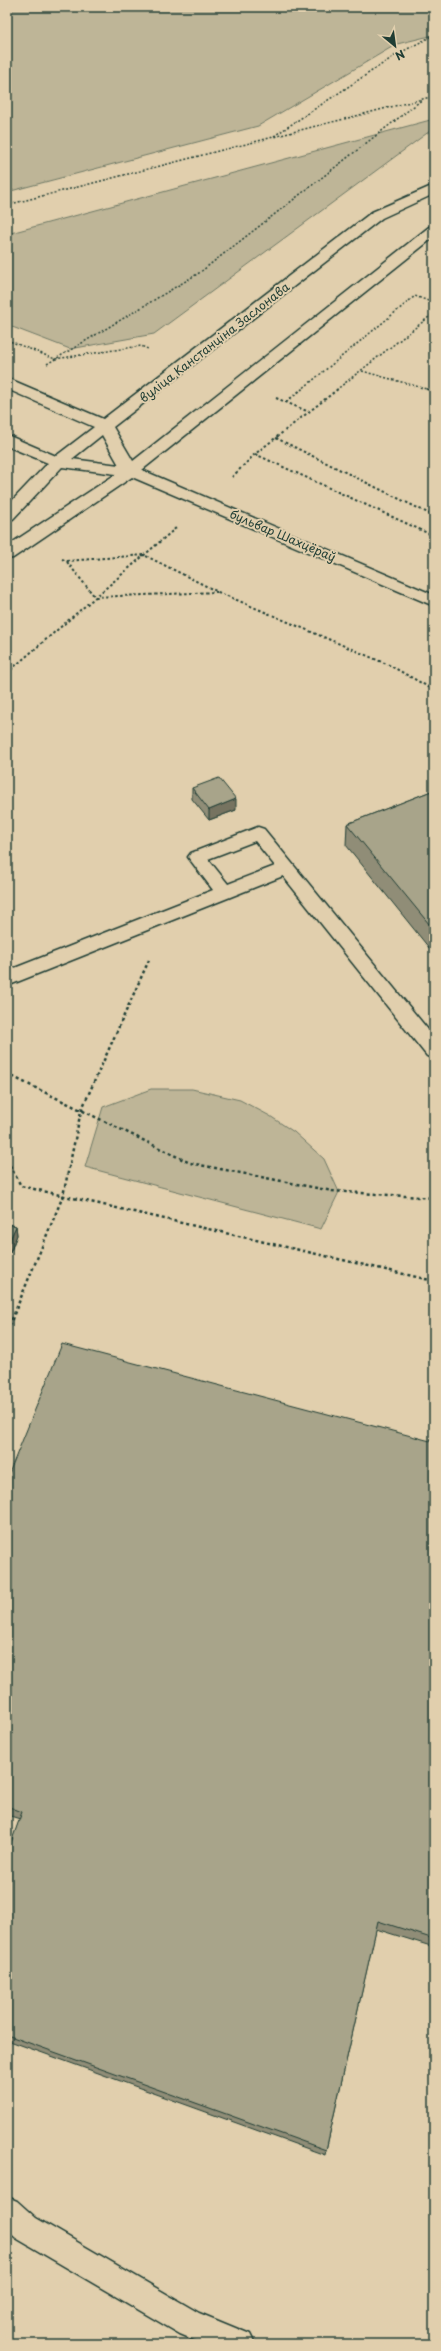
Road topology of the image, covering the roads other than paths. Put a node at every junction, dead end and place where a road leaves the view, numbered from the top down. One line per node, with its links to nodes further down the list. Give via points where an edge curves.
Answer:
1 (434, 189): 4 (main road, вуліца Канстанціна Заслонава, via 377,215)
2 (434, 230): 7 (main road)
3 (7, 383): 4 (main road)
4 (105, 426): 6 (main road, вуліца Канстанціна Заслонава); 7 (main road)
5 (7, 440): 6 (main road, бульвар Шахцёраў)
6 (58, 462): 7 (main road, бульвар Шахцёраў); 8 (main road, вуліца Канстанціна Заслонава)
7 (131, 471): 9 (main road); 10 (main road, бульвар Шахцёраў)
8 (7, 515)
9 (7, 554)
10 (434, 601)
11 (286, 868): 12 (lane); 12 (lane, via 258,833 197,857); 14 (lane)
12 (224, 892): 13 (lane)
13 (7, 979)
14 (434, 1051)
15 (7, 2211): 16 (lane, via 26,2228 190,2324)
16 (240, 2344)

